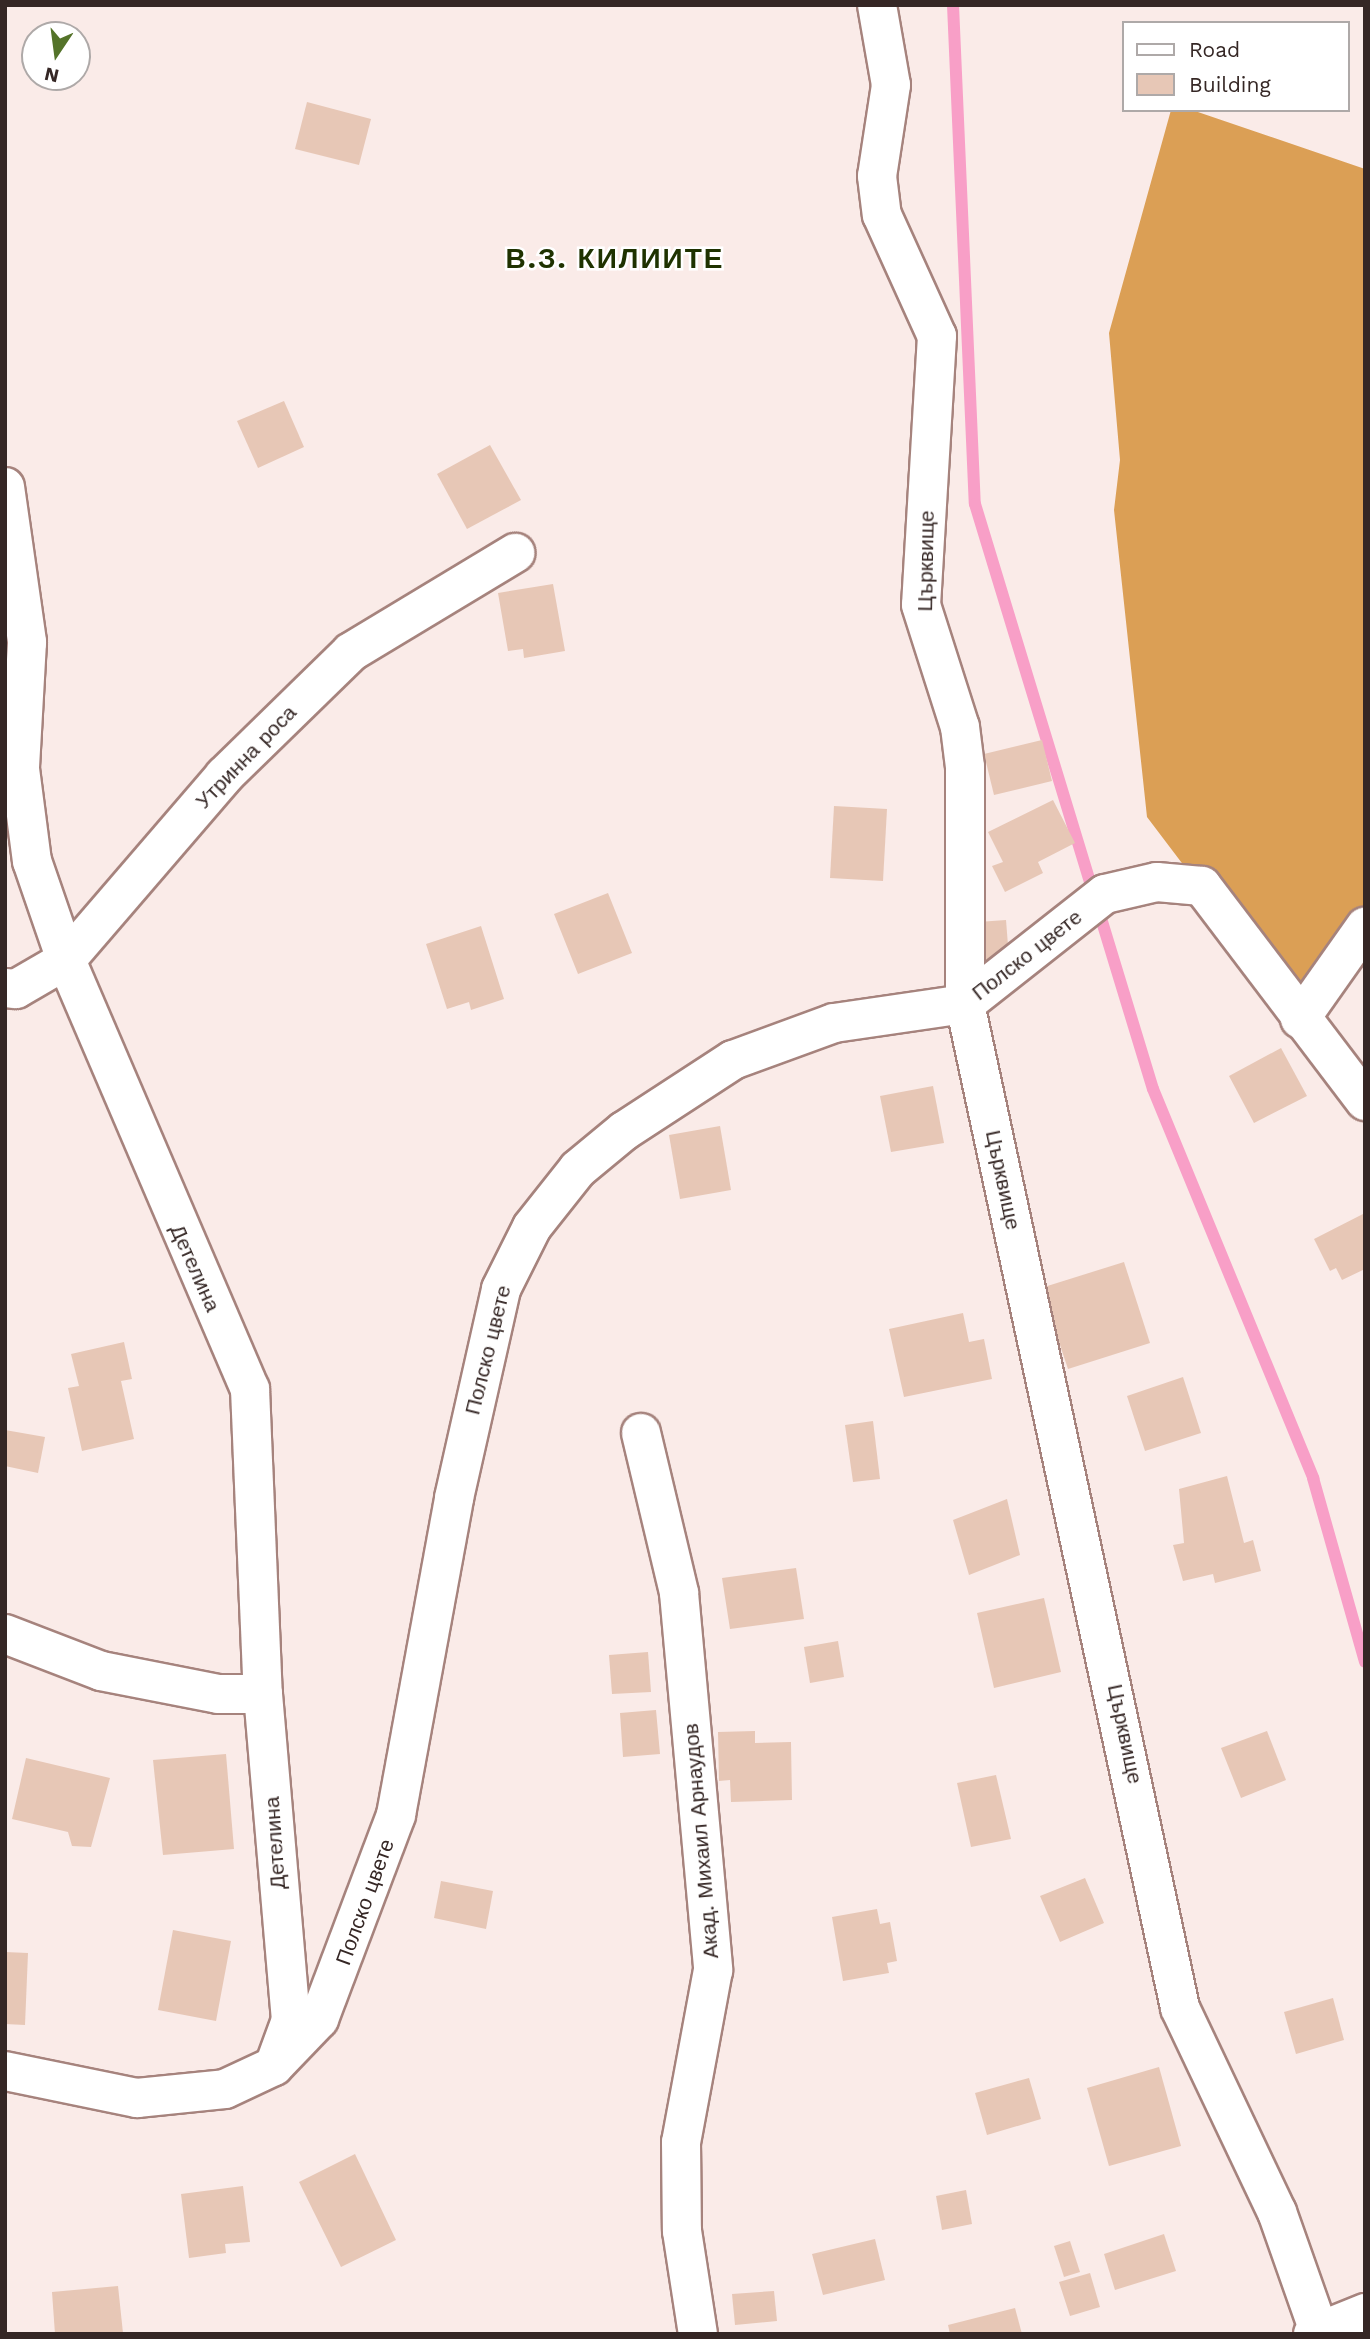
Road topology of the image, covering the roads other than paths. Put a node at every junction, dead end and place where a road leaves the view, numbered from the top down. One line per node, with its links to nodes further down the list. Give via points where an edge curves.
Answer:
1 (877, 5): 7 (street, Църквище, via 891,85 877,176 882,215 937,336 921,605 960,727 965,766)
2 (5, 487): 5 (street, Детелина, via 27,642 20,769 30,848)
3 (515, 553): 5 (street, Утринна роса, via 351,652 223,776)
4 (1365, 927): 8 (street)
5 (66, 960): 6 (street, Утринна роса, via 16,989); 12 (street, Детелина, via 250,1390)
6 (5, 988)
7 (965, 1004): 8 (street, Полско цвете, via 1105,894 1157,882 1202,886); 13 (street, Полско цвете, via 834,1024 733,1060 624,1131 578,1169 532,1227 501,1289 485,1349 396,1815 319,2019); 16 (street, Църквище, via 1181,2008 1277,2212)
8 (1300, 1019): 9 (street, Полско цвете)
9 (1365, 1101)
10 (641, 1433): 17 (street, Акад. Михаил Арнаудов, via 679,1593 713,1970 681,2143 682,2231)
11 (5, 1634): 12 (street, via 101,1671 218,1694)
12 (263, 1694): 13 (street, Детелина, via 291,2020)
13 (274, 2066): 14 (street, Полско цвете, via 225,2089 137,2098)
14 (5, 2071)
15 (1365, 2314): 16 (street)
16 (1317, 2333)
17 (698, 2334)

